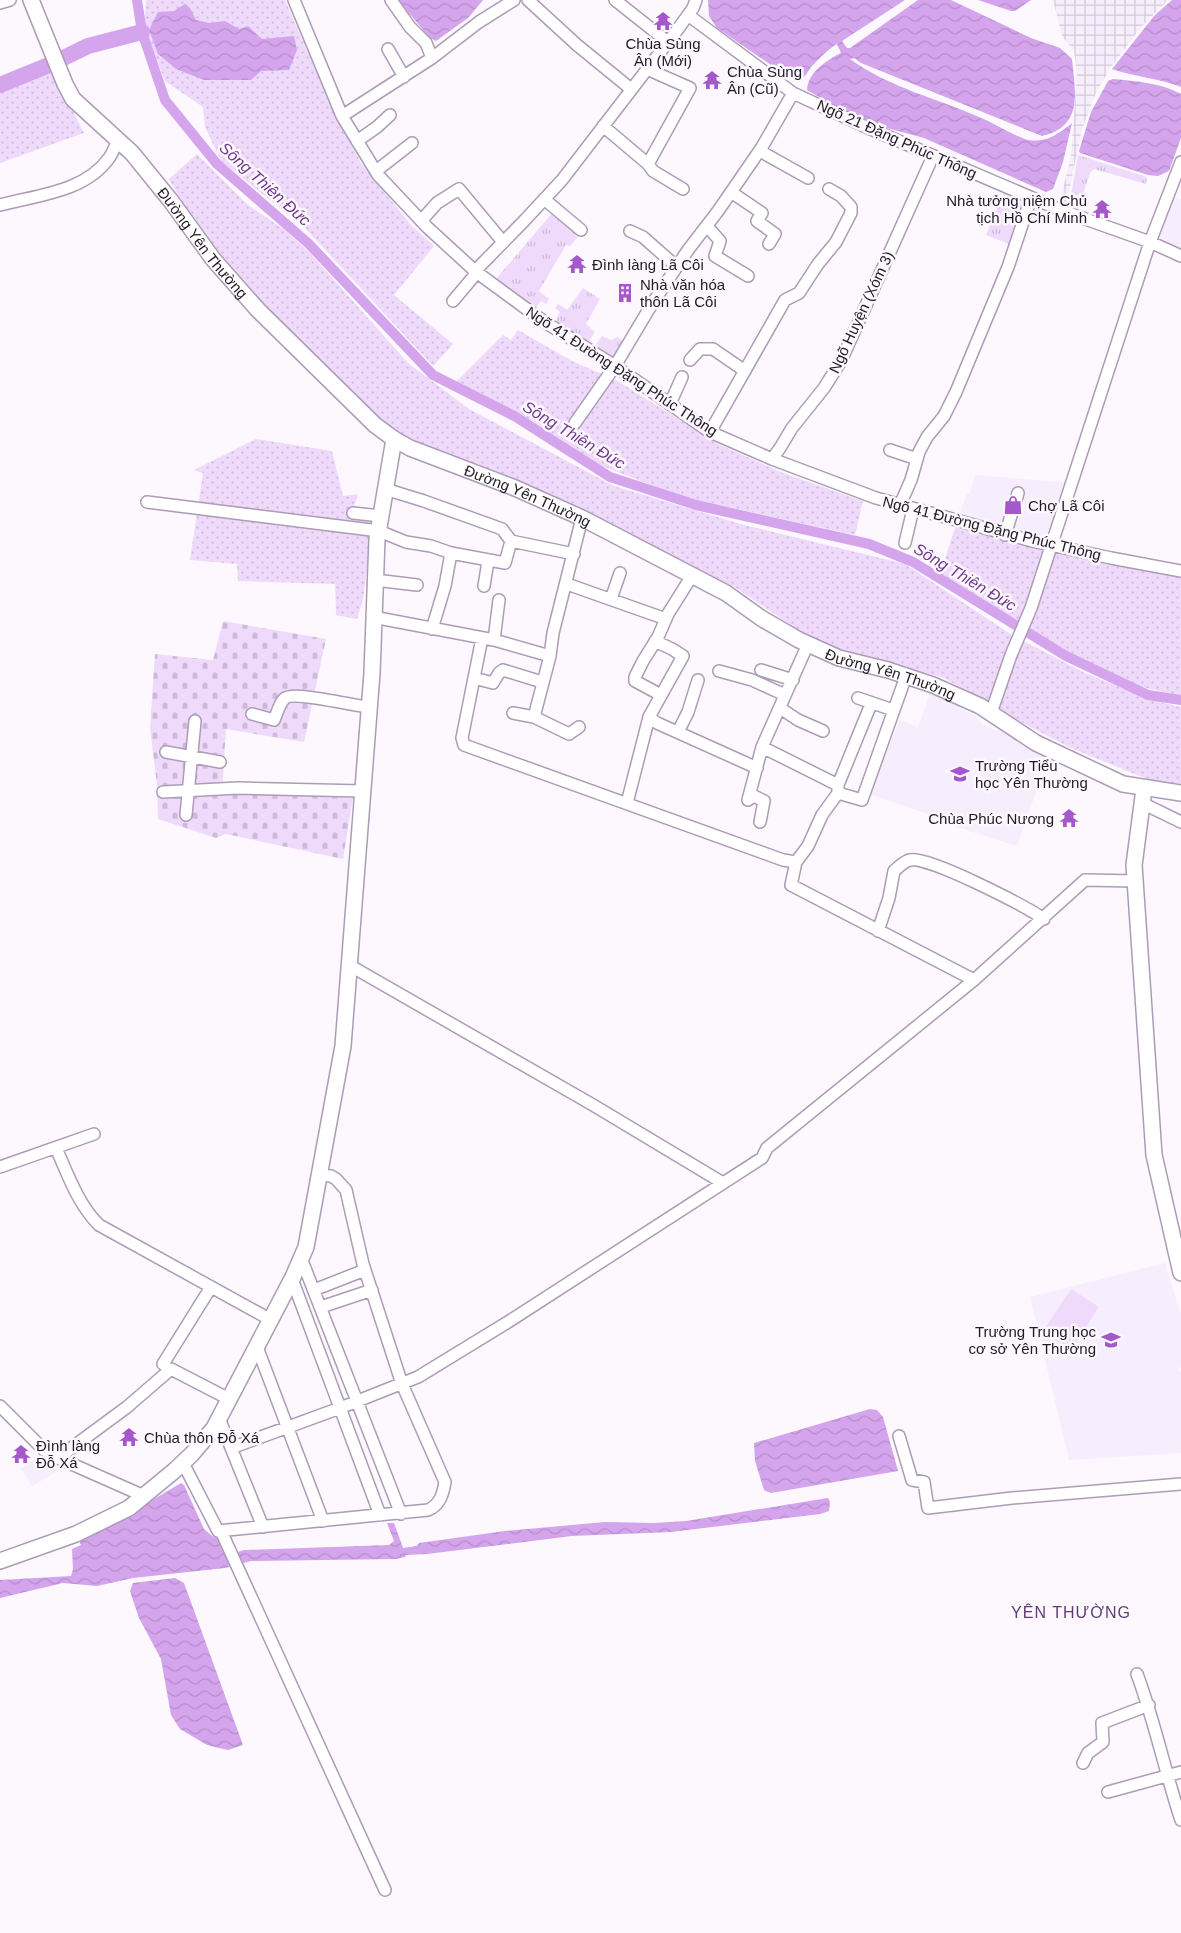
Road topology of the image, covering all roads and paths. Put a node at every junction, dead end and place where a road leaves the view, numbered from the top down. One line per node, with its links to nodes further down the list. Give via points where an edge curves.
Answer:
1 (10, 0): 9 (street)
2 (31, 0): 21 (main road, Đường Yên Thường, via 73,99)
3 (294, 0): 19 (street, Ngõ 41 Đường Đặng Phúc Thông)
4 (391, 0): 13 (street, via 426,43)
5 (514, 0): 13 (street)
6 (528, 0): 16 (street, via 576,45)
7 (615, 0): 11 (street)
8 (696, 0): 10 (street)
9 (0, 3)
10 (688, 15): 11 (street); 17 (street, Ngõ 21 Đặng Phúc Thông)
11 (668, 42): 14 (street)
12 (388, 49): 15 (street)
13 (432, 58): 15 (street)
14 (647, 69): 16 (street); 27 (street, via 690,88)
15 (404, 77): 19 (street)
16 (631, 89): 20 (street)
17 (793, 93): 24 (street); 25 (street, Ngõ 21 Đặng Phúc Thông)
18 (390, 115): 22 (street)
19 (342, 116): 22 (street, Ngõ 41 Đường Đặng Phúc Thông)
20 (603, 126): 27 (street); 34 (street)
21 (118, 140): 35 (street, via 110,158 76,185); 55 (main road, Đường Yên Thường, via 172,201 212,258 258,310 375,425)
22 (357, 141): 28 (street, Ngõ 41 Đường Đặng Phúc Thông)
23 (412, 143): 28 (street)
24 (760, 151): 29 (street); 32 (street)
25 (933, 156): 33 (street, Ngõ 21 Đặng Phúc Thông); 57 (street, Ngõ Huyện (Xóm 3), via 841,361)
26 (1181, 162): 41 (street)
27 (648, 164): 30 (street)
28 (376, 171): 36 (street, Ngõ 41 Đường Đặng Phúc Thông)
29 (808, 178)
30 (683, 189)
31 (829, 189): 50 (street, via 851,207 843,231 799,293 785,300)
32 (731, 192): 37 (street); 42 (street, via 762,213 757,221 775,234)
33 (1031, 198): 41 (street, Ngõ 21 Đặng Phúc Thông); 58 (street, via 1008,267 956,392)
34 (544, 200): 38 (street); 40 (street)
35 (0, 204)
36 (421, 221): 40 (street, via 437,203 459,189); 45 (street, Ngõ 41 Đường Đặng Phúc Thông)
37 (707, 226): 44 (street); 46 (street, via 720,241 715,256)
38 (581, 230)
39 (630, 231): 44 (street, via 643,237)
40 (503, 242): 45 (street)
41 (1150, 242): 43 (street, Ngõ 21 Đặng Phúc Thông); 70 (street)
42 (769, 244)
43 (1181, 256)
44 (677, 267): 49 (street)
45 (475, 271): 47 (street); 49 (street, Ngõ 41 Đường Đặng Phúc Thông, via 543,321)
46 (748, 276)
47 (453, 301)
48 (690, 360): 50 (street, via 700,349 713,349)
49 (615, 366): 52 (street, Ngõ 41 Đường Đặng Phúc Thông); 53 (street)
50 (745, 371): 54 (street)
51 (682, 377): 52 (street)
52 (670, 404): 54 (street, Ngõ 41 Đường Đặng Phúc Thông)
53 (575, 423)
54 (710, 432): 57 (street, Ngõ 41 Đường Đặng Phúc Thông)
55 (394, 439): 59 (main road); 65 (main road, Đường Yên Thường)
56 (890, 450): 58 (street)
57 (772, 458): 62 (street, Ngõ 41 Đường Đặng Phúc Thông)
58 (917, 459): 62 (street)
59 (385, 489): 66 (main road); 68 (street, via 502,529)
60 (1018, 493): 67 (street)
61 (147, 502): 66 (street)
62 (900, 505): 63 (street, Ngõ 41 Đường Đặng Phúc Thông)
63 (914, 509): 67 (street, Ngõ 41 Đường Đặng Phúc Thông); 69 (street)
64 (353, 514): 66 (street)
65 (582, 518): 72 (street); 76 (main road, Đường Yên Thường)
66 (380, 524): 71 (street, via 406,542); 77 (main road)
67 (1005, 534): 70 (street, Ngõ 41 Đường Đặng Phúc Thông)
68 (511, 541): 72 (street); 73 (street, via 505,563)
69 (905, 543)
70 (1052, 546): 74 (street, Ngõ 41 Đường Đặng Phúc Thông); 106 (street)
71 (452, 553): 73 (street); 85 (street)
72 (574, 554): 78 (street)
73 (488, 561): 80 (street)
74 (1181, 571)
75 (620, 573): 81 (street)
76 (692, 574): 84 (street); 89 (main road, Đường Yên Thường)
77 (375, 580): 79 (street); 83 (main road)
78 (567, 584): 81 (street); 90 (street, via 553,632)
79 (417, 585)
80 (484, 586)
81 (611, 599): 84 (street)
82 (499, 600): 87 (street)
83 (373, 617): 85 (street); 102 (main road, via 372,673)
84 (666, 619): 88 (street)
85 (432, 629): 86 (street)
86 (482, 638): 87 (street); 94 (street)
87 (494, 640): 90 (street)
88 (655, 642): 98 (street, via 635,681); 98 (street, via 683,656)
89 (808, 644): 93 (main road, Đường Yên Thường, via 839,658); 96 (street)
90 (550, 656): 97 (street)
91 (761, 670): 96 (street)
92 (719, 671): 99 (street, via 752,680)
93 (906, 676): 104 (street); 106 (main road, Đường Yên Thường, via 933,685)
94 (474, 678): 97 (street, via 494,683 503,670); 125 (street, via 462,738 464,744)
95 (698, 680): 112 (street)
96 (792, 680): 99 (street)
97 (542, 682): 108 (street)
98 (661, 695): 109 (street)
99 (785, 695): 103 (street)
100 (858, 698): 101 (street)
101 (871, 704): 104 (street); 119 (street)
102 (363, 706): 107 (street, via 289,696 283,699 274,720); 121 (main road)
103 (780, 708): 113 (street); 114 (street)
104 (893, 710): 119 (street, via 862,800)
105 (513, 712): 108 (street)
106 (991, 713): 124 (main road, Đường Yên Thường, via 1036,743)
107 (252, 714)
108 (534, 717): 111 (street, via 569,734)
109 (649, 717): 112 (street); 125 (street)
110 (195, 721): 116 (street)
111 (579, 727)
112 (678, 732): 118 (street)
113 (823, 732)
114 (762, 747): 118 (street); 119 (street)
115 (166, 752): 116 (street)
116 (192, 758): 117 (street); 120 (street)
117 (220, 762)
118 (757, 768): 127 (street, via 748,800 754,796 764,801)
119 (838, 789): 129 (street)
120 (190, 790): 121 (street); 122 (street); 126 (street)
121 (362, 791): 133 (main road)
122 (163, 792)
123 (1181, 794): 124 (main road, Đường Yên Thường)
124 (1143, 796): 128 (street); 130 (main road)
125 (627, 803): 129 (street)
126 (186, 814)
127 (760, 822)
128 (1181, 822)
129 (796, 862): 132 (street, via 791,885)
130 (1135, 881): 131 (street, via 1085,880); 140 (main road, via 1154,1155)
131 (1044, 918): 132 (street, via 1025,906 932,864 908,860 894,871 890,898); 134 (street)
132 (878, 931): 134 (street)
133 (349, 965): 138 (main road, via 343,1046); 139 (street)
134 (974, 980): 139 (street, via 767,1148 762,1158)
135 (94, 1134): 136 (street)
136 (56, 1148): 137 (street); 145 (street, via 79,1200 99,1225)
137 (0, 1167)
138 (319, 1175): 141 (main road, via 306,1247); 142 (street, via 331,1176 346,1190)
139 (723, 1183): 152 (street, via 508,1322)
140 (1178, 1247): 143 (main road)
141 (301, 1258): 144 (main road); 146 (street)
142 (366, 1270): 146 (street); 147 (street)
143 (1181, 1273)
144 (292, 1279): 149 (main road); 156 (street)
145 (211, 1287): 149 (street); 151 (street)
146 (314, 1290): 148 (street)
147 (372, 1290): 148 (street); 152 (street)
148 (321, 1307): 154 (street)
149 (271, 1320): 150 (main road)
150 (256, 1347): 153 (main road); 158 (street)
151 (163, 1364)
152 (402, 1384): 154 (street); 165 (street, via 445,1482 442,1496 434,1507)
153 (229, 1399): 157 (main road); 161 (street, via 171,1369 127,1407)
154 (358, 1402): 156 (street); 165 (street)
155 (0, 1406): 161 (street, via 44,1450)
156 (340, 1408): 158 (street); 166 (street)
157 (219, 1418): 160 (street); 162 (main road)
158 (287, 1428): 160 (street); 167 (street)
159 (899, 1436): 163 (street, via 912,1480 924,1482 928,1508)
160 (231, 1448): 168 (street)
161 (58, 1458): 164 (street)
162 (183, 1463): 164 (main road); 169 (street, via 214,1527)
163 (1181, 1484)
164 (144, 1496): 170 (main road, via 129,1508 76,1534)
165 (401, 1514): 166 (street)
166 (380, 1515): 167 (street)
167 (323, 1521): 168 (street)
168 (263, 1527): 169 (street)
169 (221, 1531): 178 (street)
170 (0, 1561)
171 (1137, 1674): 172 (street)
172 (1149, 1705): 173 (street, via 1102,1723 1104,1742 1088,1753); 175 (street)
173 (1083, 1763)
174 (1181, 1772): 175 (street)
175 (1166, 1776): 176 (street); 177 (street)
176 (1108, 1792)
177 (1181, 1820)
178 (385, 1890)

